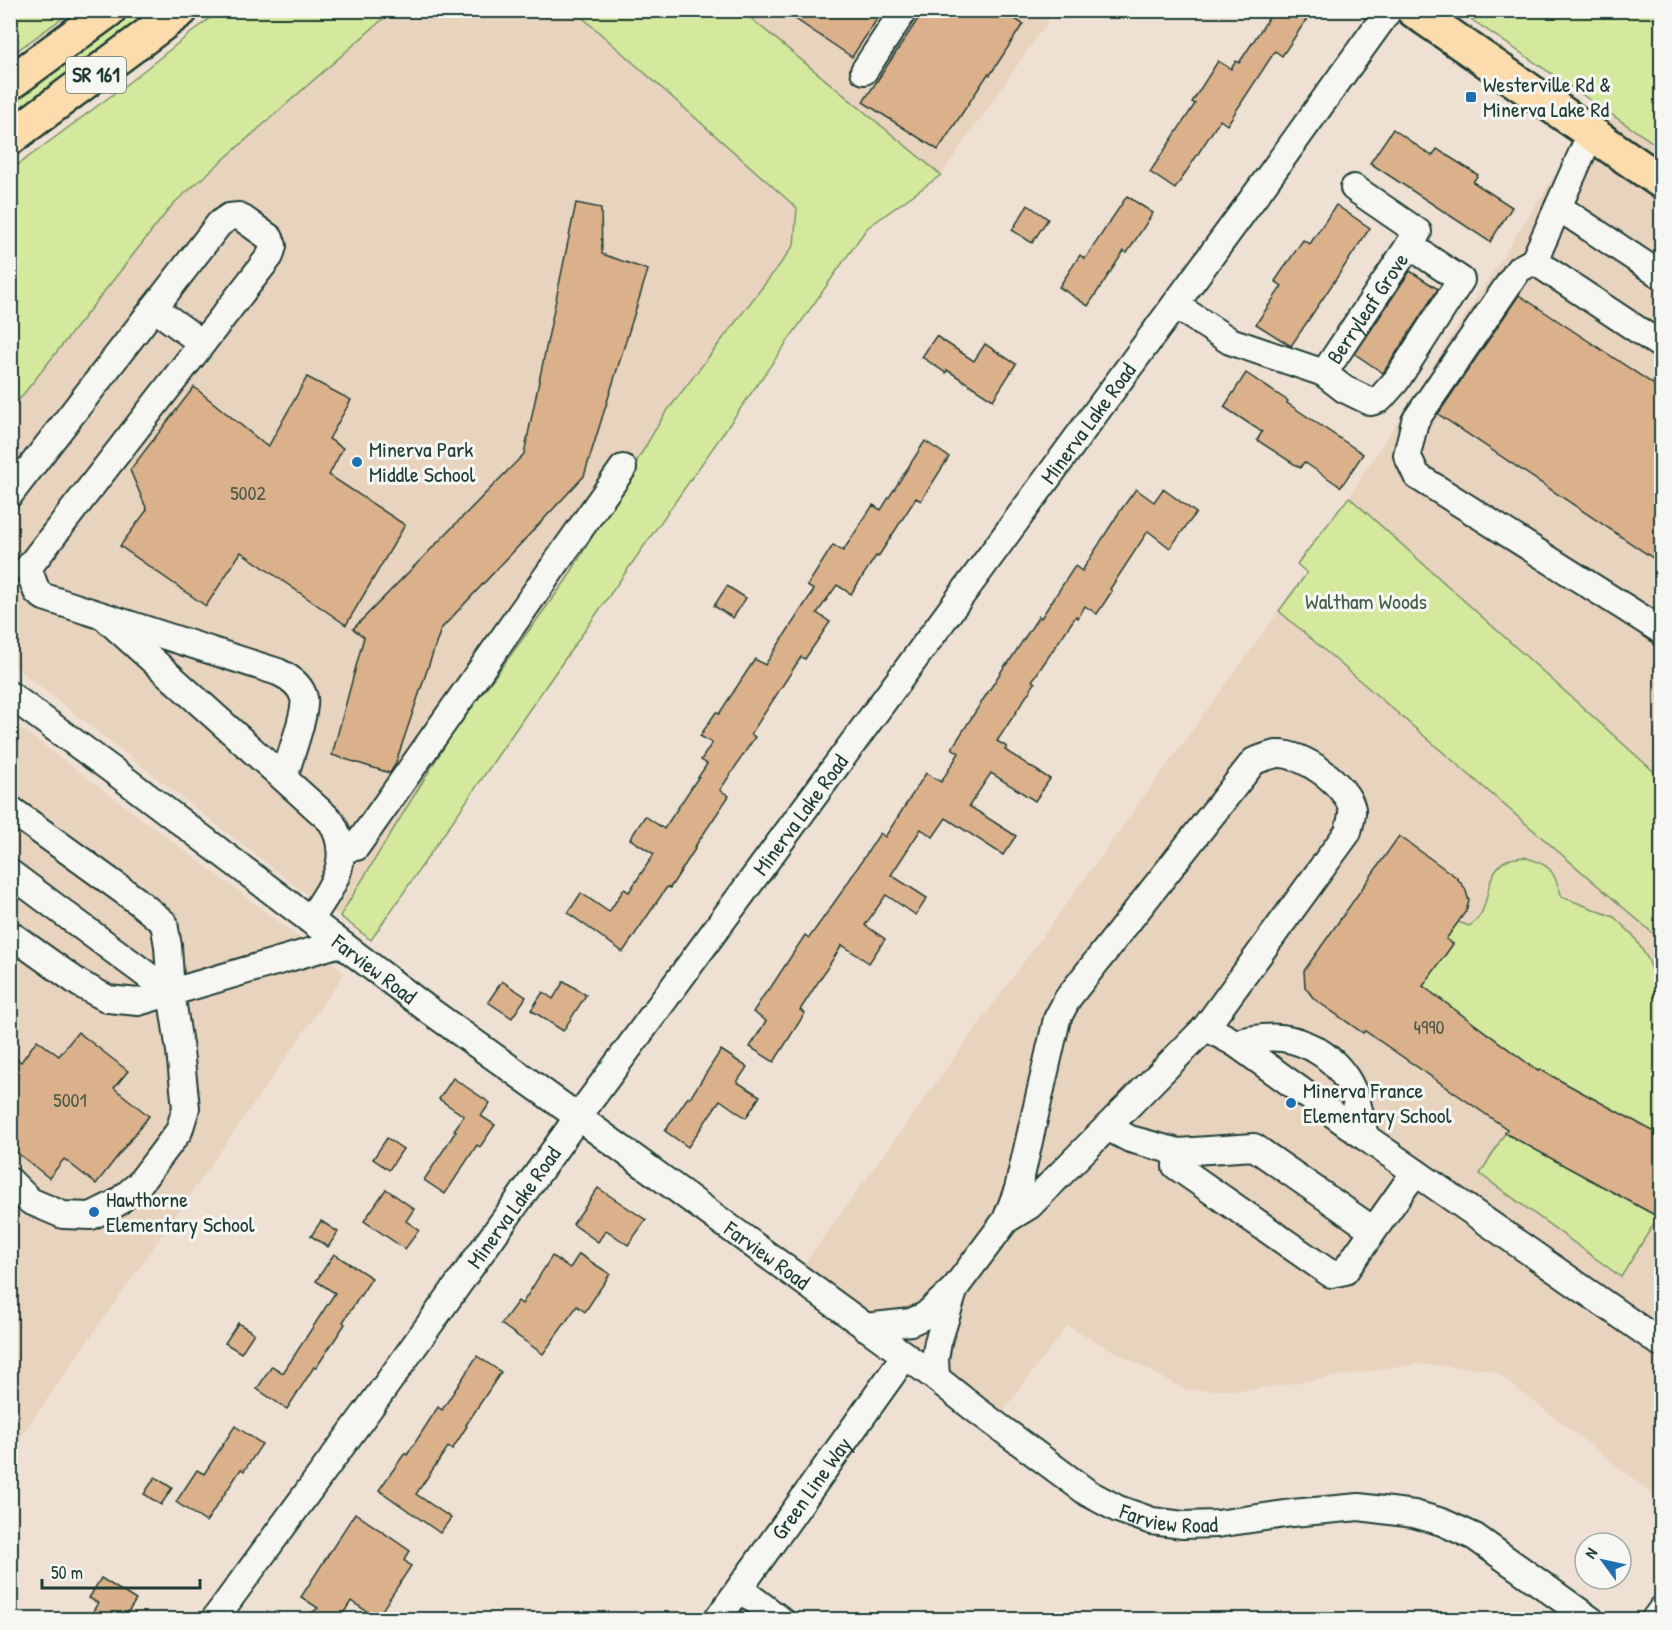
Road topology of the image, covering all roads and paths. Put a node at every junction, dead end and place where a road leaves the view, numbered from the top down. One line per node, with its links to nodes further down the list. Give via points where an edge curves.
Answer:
1 (109, 10): 7 (main road, SR 161)
2 (181, 10): 10 (main road, SR 161)
3 (904, 10): 6 (street)
4 (1389, 10): 17 (street, Minerva Lake Road)
5 (1413, 10): 9 (main road)
6 (864, 71)
7 (20, 76): 8 (main road, via 15,101)
8 (10, 105)
9 (1591, 133): 11 (main road); 13 (street)
10 (10, 138)
11 (1662, 182)
12 (1354, 188): 14 (street, Berryleaf Grove, via 1418,232)
13 (1558, 207): 15 (street); 16 (street)
14 (1409, 245): 21 (street, Berryleaf Grove); 21 (street, via 1461,280 1396,381 1380,399 1371,402 1344,389)
15 (1534, 261): 20 (street); 26 (street, via 1519,269 1415,421 1407,455 1417,476)
16 (1662, 276)
17 (1175, 305): 21 (street, Berryleaf Grove, via 1230,341); 38 (street, Minerva Lake Road)
18 (154, 308): 19 (street); 19 (street, via 219,224 240,216 270,238 273,246 270,256); 23 (street)
19 (202, 343): 24 (street)
20 (1662, 346)
21 (1322, 372)
22 (623, 468): 30 (street, via 356,847)
23 (10, 494)
24 (16, 566): 25 (street, via 44,597)
25 (103, 616): 28 (street); 28 (street, via 289,677 304,698)
26 (1662, 631)
27 (10, 695): 32 (street, Farview Road)
28 (284, 778): 30 (street, via 332,821)
29 (10, 809): 35 (street, via 164,923)
30 (342, 849): 32 (street, via 336,877)
31 (10, 873): 35 (street)
32 (310, 920): 34 (street, Farview Road)
33 (10, 934): 35 (street, via 108,999 138,1002)
34 (340, 943): 35 (street); 38 (street, Farview Road)
35 (171, 993): 44 (street, via 186,1108 179,1131 139,1184 117,1203 91,1216 63,1215)
36 (1206, 1027): 37 (street); 39 (street); 45 (street, via 1348,832 1352,811 1344,793 1317,768 1295,756 1277,754 1254,761 1068,998 1058,1019 1018,1189)
37 (1235, 1043): 40 (street); 40 (street, via 1264,1037 1286,1038 1321,1052 1349,1083)
38 (578, 1117): 48 (street, Farview Road); 54 (street, Minerva Lake Road)
39 (1107, 1127): 41 (street, via 1130,1139); 45 (street, via 1029,1206)
40 (1365, 1137): 42 (street)
41 (1178, 1152): 46 (street, via 1254,1147); 46 (street, via 1176,1166 1331,1274 1345,1271)
42 (1415, 1172): 46 (street); 49 (street)
43 (10, 1181): 44 (street)
44 (20, 1203)
45 (1006, 1220): 47 (street)
46 (1373, 1230)
47 (955, 1288): 48 (street, via 926,1315 911,1322); 51 (street, via 938,1342)
48 (866, 1327): 50 (street, Farview Road)
49 (1662, 1344)
50 (905, 1356): 51 (street, Farview Road); 52 (street, Green Line Way)
51 (936, 1378): 57 (street, Farview Road, via 1088,1493 1118,1509 1152,1521 1183,1525 1359,1508 1414,1514 1475,1537)
52 (740, 1589): 55 (street, Green Line Way); 56 (street)
53 (1662, 1609): 58 (street)
54 (214, 1620)
55 (717, 1620)
56 (781, 1620)
57 (1592, 1620)
58 (1654, 1620)

